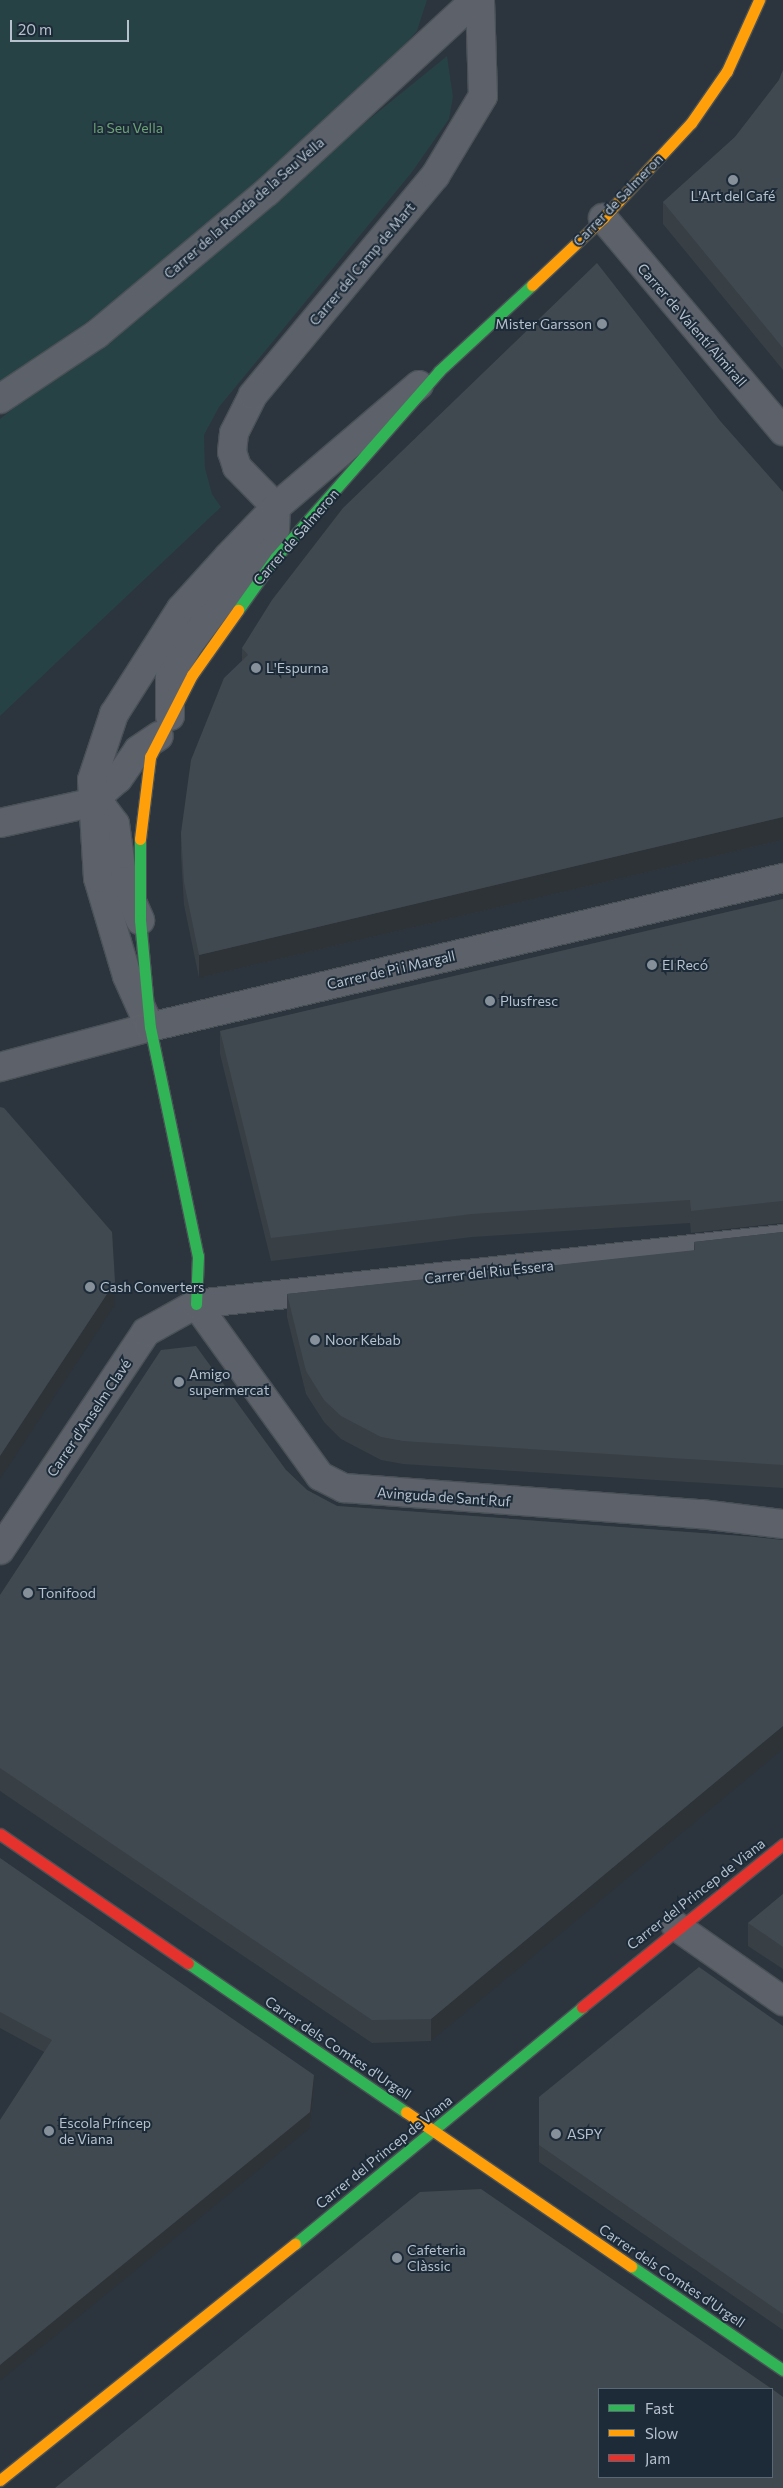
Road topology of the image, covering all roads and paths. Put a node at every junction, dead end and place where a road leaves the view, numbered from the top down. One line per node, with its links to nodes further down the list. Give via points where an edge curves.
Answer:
1 (475, 0): 6 (street, Carrer de la Ronda de la Seu Vella, via 252,204 97,334)
2 (480, 0): 8 (street, Carrer del Camp de Mart, via 483,96 435,176 253,395 234,433 232,452 237,467)
3 (759, 0): 4 (street, Carrer de Salmeron, via 727,71 691,123)
4 (603, 218): 5 (street, Carrer de Salmeron); 7 (street, Carrer de Valentí Almirall)
5 (439, 371): 8 (street, Carrer de Salmeron, via 391,406); 9 (street, Carrer de Salmeron, via 234,611)
6 (0, 399)
7 (783, 431)
8 (276, 507): 9 (street, Carrer de Salmeron, via 276,530 189,644 170,677); 10 (street, Carrer de Salmeron, via 181,609 129,687 102,745)
9 (165, 726): 10 (street, Carrer de Salmeron, via 138,750 118,778); 13 (street, Carrer de Salmeron, via 150,757 140,817)
10 (90, 803): 11 (street); 13 (street, Carrer de Salmeron, via 103,808 115,824 123,881); 14 (street, Carrer de Salmeron, via 98,878 127,976)
11 (0, 823)
12 (783, 878): 14 (street, Carrer de Pi i Margall)
13 (140, 920): 14 (street, Carrer de Salmeron)
14 (150, 1027): 15 (street, Carrer de Pi i Margall); 17 (street, via 198,1256)
15 (0, 1067)
16 (783, 1239): 17 (street, Carrer del Riu Essera)
17 (196, 1304): 18 (street, Avinguda de Sant Ruf, via 320,1476 344,1488 701,1514); 19 (street, Carrer d'Anselm Clavé, via 146,1332)
18 (783, 1524)
19 (0, 1550)
20 (0, 1834): 24 (street, Carrer dels Comtes d'Urgell)
21 (783, 1844): 22 (street, Carrer del Princep de Viana)
22 (676, 1926): 23 (street); 24 (street, Carrer del Princep de Viana)
23 (783, 2001)
24 (434, 2132): 25 (street, Carrer dels Comtes d'Urgell); 26 (street, Carrer del Princep de Viana)
25 (783, 2370)
26 (0, 2480)

